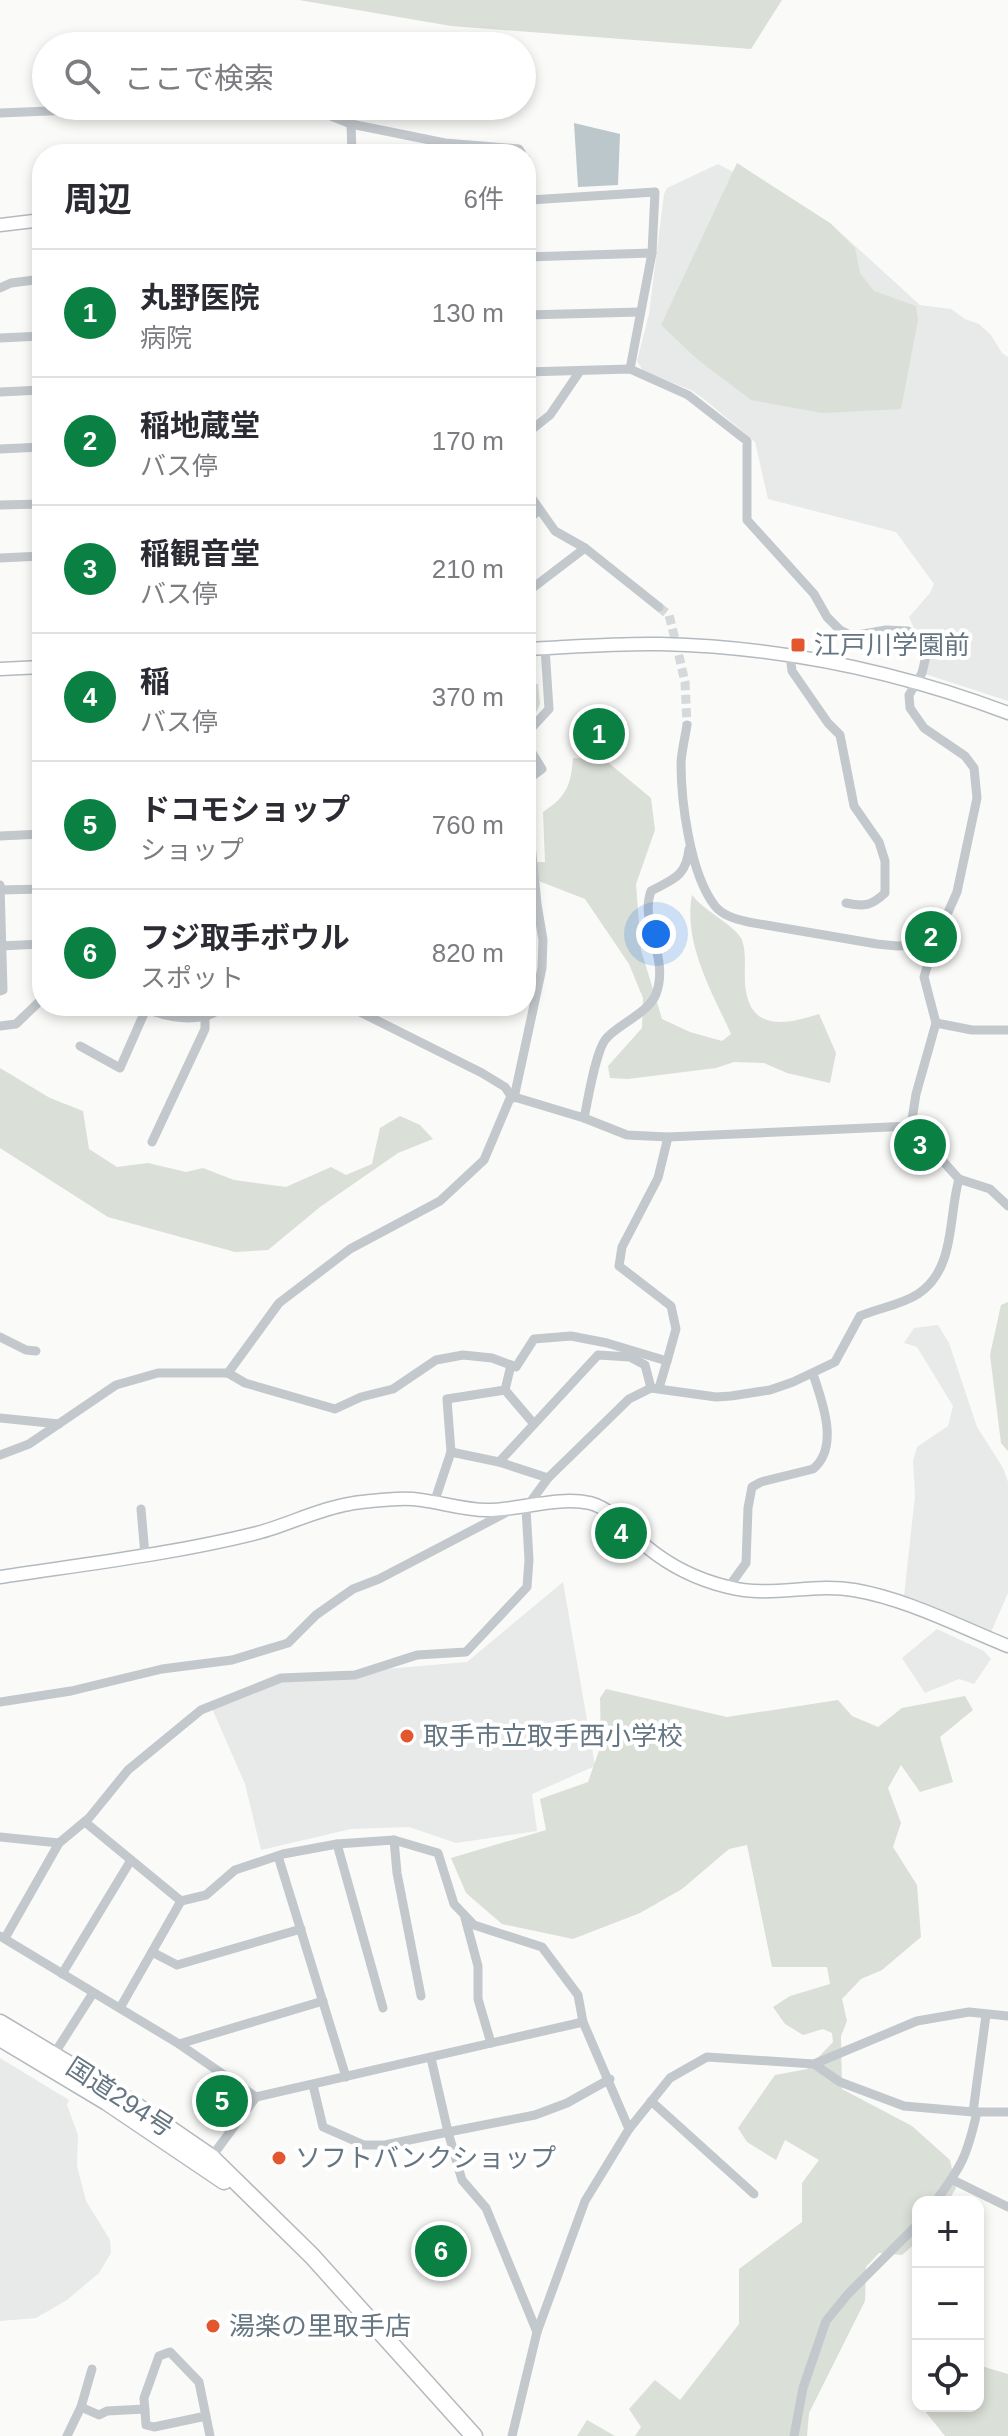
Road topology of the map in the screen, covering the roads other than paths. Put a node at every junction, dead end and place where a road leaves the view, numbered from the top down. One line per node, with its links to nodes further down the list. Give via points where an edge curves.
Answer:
1 (32, 112): 2 (street)
2 (0, 113)
3 (341, 120): 4 (street)
4 (351, 124): 5 (street); 6 (street)
5 (352, 144)
6 (457, 144)
7 (536, 199): 10 (street, via 655,192)
8 (32, 221): 9 (street)
9 (0, 225)
10 (652, 253): 11 (street); 14 (street)
11 (536, 257)
12 (32, 280): 13 (street)
13 (0, 288)
14 (640, 312): 15 (street); 18 (street)
15 (536, 315)
16 (32, 336): 17 (street)
17 (0, 338)
18 (630, 369): 19 (street); 40 (street, via 688,395 747,441 747,520 840,630 852,636 908,631 921,639 926,656)
19 (580, 371): 20 (street); 23 (street, via 550,415)
20 (536, 372)
21 (32, 390): 22 (street)
22 (0, 392)
23 (536, 426)
24 (32, 447): 25 (street)
25 (0, 449)
26 (32, 504): 27 (street)
27 (0, 505)
28 (536, 508): 29 (street)
29 (538, 511): 30 (street, via 555,531)
30 (585, 548): 33 (street); 34 (street)
31 (32, 556): 32 (street)
32 (0, 558)
33 (536, 585)
34 (659, 607)
35 (536, 648): 36 (street)
36 (545, 648): 37 (street, via 659,644); 42 (street, via 549,709)
37 (790, 655): 40 (street); 50 (street, via 792,671 840,735 854,806 879,842 885,861 885,893 873,904)
38 (32, 667): 39 (street)
39 (0, 669)
40 (914, 682): 41 (street); 52 (street, via 909,695 914,717 965,756 977,781 957,892)
41 (1008, 713)
42 (536, 723)
43 (687, 725): 46 (street, via 681,761)
44 (32, 834): 45 (street)
45 (0, 836)
46 (689, 846): 52 (street, via 716,908 730,917 877,944); 68 (street, via 687,865 677,878 651,891 646,904 661,974 655,998 605,1040)
47 (0, 889): 48 (street); 53 (street)
48 (32, 889)
49 (536, 894): 55 (street, via 543,940)
50 (846, 903)
51 (32, 944): 53 (street)
52 (934, 944): 63 (street, via 924,977)
53 (1, 946): 54 (street)
54 (0, 991)
55 (536, 995)
56 (32, 1009): 64 (street, via 16,1024)
57 (139, 1016): 66 (street, via 120,1068)
58 (170, 1016): 62 (street)
59 (210, 1016): 62 (street)
60 (368, 1016): 67 (street, via 482,1073)
61 (531, 1016): 67 (street)
62 (205, 1017): 71 (street, via 205,1029)
63 (936, 1023): 65 (street); 69 (street)
64 (0, 1026)
65 (1008, 1030)
66 (80, 1046)
67 (513, 1097): 68 (street); 78 (street, via 484,1160 440,1201 350,1249 279,1303)
68 (584, 1118): 70 (street, via 627,1135)
69 (911, 1126): 70 (street); 72 (street)
70 (668, 1137): 76 (street, via 658,1178 622,1247 619,1266 671,1306 676,1329)
71 (152, 1142)
72 (959, 1179): 73 (street, via 990,1189); 79 (street, via 950,1239 932,1282 918,1294 860,1316 839,1358)
73 (1008, 1206)
74 (0, 1337): 75 (street)
75 (36, 1351)
76 (667, 1361): 77 (street, via 571,1336 534,1339 516,1367); 80 (street)
77 (511, 1365): 78 (street, via 463,1355 436,1360 393,1389 335,1409 245,1383); 81 (street)
78 (228, 1373): 83 (street, via 158,1373 116,1385)
79 (813, 1374): 80 (street, via 740,1395); 94 (street, via 826,1415 826,1452 813,1469 752,1487 746,1563)
80 (655, 1388): 84 (street, via 645,1365 630,1357 598,1355); 88 (street, via 629,1399)
81 (505, 1390): 84 (street); 85 (street, via 447,1399)
82 (0, 1418): 83 (street)
83 (59, 1424): 86 (street)
84 (534, 1424): 87 (street)
85 (451, 1452): 87 (street); 89 (street)
86 (0, 1455)
87 (499, 1462): 88 (street)
88 (548, 1478): 90 (street)
89 (435, 1500): 90 (street, via 454,1507); 92 (street, via 347,1504 257,1533)
90 (520, 1508): 94 (street, via 570,1501 591,1504 609,1512 667,1561); 96 (street, via 353,1589 288,1643 232,1660); 97 (street, via 529,1560 527,1587 466,1652 417,1655 355,1675 281,1678 201,1710 128,1770)
91 (141, 1509): 92 (street)
92 (145, 1555): 93 (street)
93 (0, 1577)
94 (728, 1588): 95 (street, via 855,1590)
95 (1008, 1646)
96 (0, 1702)
97 (85, 1822): 100 (street); 103 (street)
98 (0, 1837): 100 (street)
99 (394, 1840): 101 (street); 105 (street, via 438,1853 454,1904); 111 (street)
100 (59, 1843): 107 (street)
101 (337, 1844): 102 (street); 114 (street)
102 (278, 1856): 104 (street, via 235,1870 206,1895); 106 (street)
103 (131, 1860): 104 (street); 109 (street)
104 (181, 1901): 108 (street)
105 (464, 1915): 117 (street, via 474,1925 542,1947 578,1995); 120 (street)
106 (301, 1929): 108 (street, via 177,1965); 112 (street)
107 (2, 1937): 109 (street)
108 (152, 1952): 113 (street)
109 (62, 1974): 110 (street)
110 (93, 1993): 113 (street); 123 (street)
111 (421, 1996)
112 (323, 2001): 121 (street); 125 (street)
113 (120, 2008): 121 (street)
114 (383, 2008)
115 (986, 2015): 116 (street); 124 (street, via 969,2012 917,2021); 130 (street)
116 (1008, 2016)
117 (583, 2022): 120 (street); 126 (street)
118 (0, 2023): 123 (highway, 国道294号)
119 (0, 2038): 123 (highway, 国道294号)
120 (491, 2043): 122 (street)
121 (179, 2044): 128 (street)
122 (431, 2058): 125 (street); 133 (street)
123 (50, 2060): 134 (highway, 国道294号)
124 (814, 2064): 129 (street, via 707,2057 670,2078); 130 (street, via 840,2082 904,2106)
125 (346, 2077): 127 (street)
126 (610, 2079): 132 (street); 133 (street, via 535,2115)
127 (313, 2085): 128 (street); 133 (street, via 323,2127 364,2145)
128 (256, 2097): 134 (street)
129 (651, 2101): 132 (street); 136 (street)
130 (975, 2112): 131 (street); 135 (street, via 968,2153)
131 (1008, 2112)
132 (629, 2129): 140 (street, via 585,2201)
133 (448, 2132): 140 (street, via 462,2180 486,2208)
134 (208, 2162): 147 (highway, 国道294号, via 312,2256)
135 (953, 2180): 137 (street); 138 (street)
136 (754, 2194)
137 (940, 2196)
138 (1008, 2207)
139 (912, 2230): 149 (street, via 826,2321 803,2388)
140 (537, 2332): 148 (street)
141 (92, 2369): 142 (street)
142 (81, 2407): 143 (street, via 99,2415); 145 (street)
143 (145, 2409): 144 (street, via 146,2425 154,2427); 144 (street, via 159,2356 170,2352 199,2382)
144 (206, 2416): 146 (street)
145 (67, 2436)
146 (210, 2436)
147 (474, 2436)
148 (512, 2436)
149 (794, 2436)

